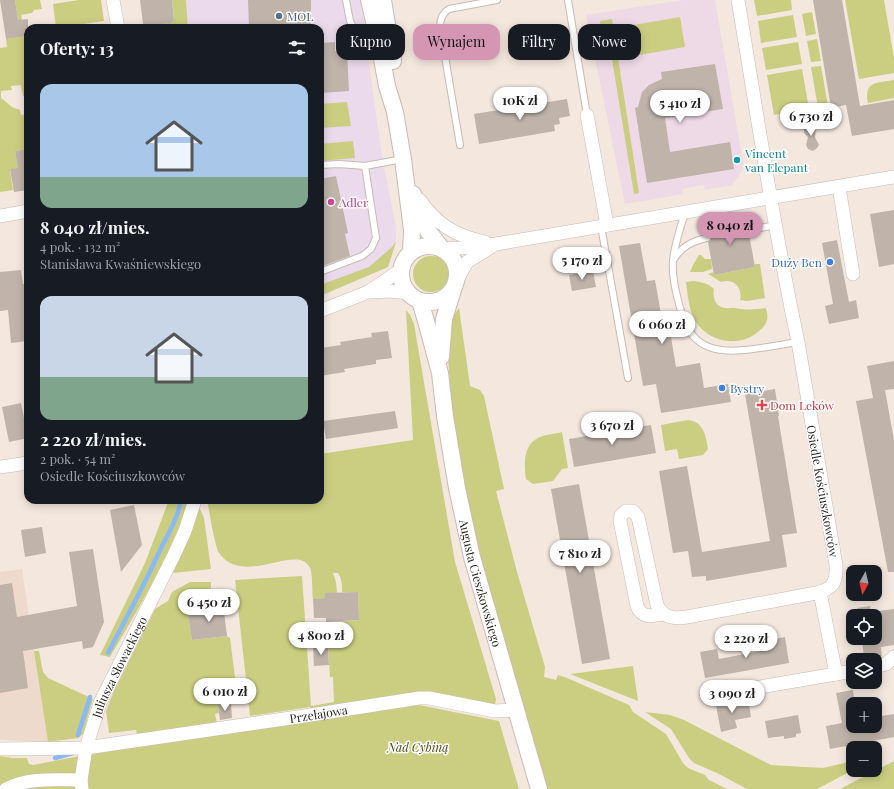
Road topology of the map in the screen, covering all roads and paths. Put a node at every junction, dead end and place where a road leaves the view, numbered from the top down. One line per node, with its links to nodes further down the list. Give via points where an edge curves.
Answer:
1 (113, 0): 8 (street)
2 (346, 0): 9 (lane)
3 (369, 0): 10 (street)
4 (383, 0): 11 (street)
5 (497, 0): 14 (lane, via 449,9 440,19)
6 (568, 0): 13 (lane)
7 (738, 0): 21 (street)
8 (117, 24)
9 (352, 24)
10 (381, 24)
11 (382, 24)
12 (391, 60): 15 (street, via 395,73 395,112)
13 (586, 115): 25 (street)
14 (460, 145)
15 (403, 159): 17 (lane); 19 (street)
16 (324, 165): 17 (lane)
17 (365, 166): 33 (lane, via 376,238 371,249 362,256)
18 (894, 177): 20 (street)
19 (407, 180): 29 (street, via 426,209 441,224 464,237); 30 (street, via 428,231); 31 (street, via 412,230)
20 (839, 187): 21 (street); 35 (street)
21 (771, 198): 23 (street); 26 (street)
22 (24, 212): 24 (street)
23 (686, 212): 25 (street); 32 (lane)
24 (0, 216)
25 (604, 225): 29 (street); 42 (lane)
26 (776, 225): 27 (lane); 40 (street)
27 (749, 230)
28 (707, 238): 32 (lane, via 688,244)
29 (496, 244): 30 (street); 36 (street, via 467,262)
30 (442, 249): 31 (street, via 426,246); 36 (street, via 456,263 458,270)
31 (411, 252): 34 (street, via 404,260)
32 (673, 261): 40 (lane, via 683,321 692,335 703,344 731,351)
33 (324, 270)
34 (401, 270): 37 (street); 38 (street, via 402,282)
35 (853, 274)
36 (455, 284): 38 (street, via 446,297 438,301 429,302); 41 (street, Augusta Cieszkowskiego, via 444,319)
37 (368, 292): 38 (street, via 388,291); 39 (street)
38 (414, 297): 41 (street, Augusta Cieszkowskiego, via 426,321)
39 (324, 309)
40 (798, 342): 46 (street, Osiedle Kościuszkowców, via 836,565 833,585)
41 (440, 373): 53 (street, Augusta Cieszkowskiego, via 445,416 466,529)
42 (628, 378)
43 (24, 463): 44 (street)
44 (0, 467)
45 (194, 504): 54 (street, Juliusza Słowackiego, via 175,553 100,703)
46 (820, 592): 47 (street, Osiedle Kościuszkowców, via 687,618 672,618); 51 (street)
47 (663, 614): 47 (street, Osiedle Kościuszkowców, via 657,605 638,517 633,512 626,511 621,515 620,521 637,606 644,615)
48 (894, 657): 49 (street)
49 (882, 665)
50 (846, 672): 51 (street)
51 (836, 674): 52 (street)
52 (708, 696)
53 (516, 710): 54 (street, Przełajowa, via 495,711 419,698); 58 (street, Augusta Cieszkowskiego)
54 (86, 748): 55 (street, Przełajowa); 56 (street, Juliusza Słowackiego)
55 (0, 749)
56 (81, 785): 57 (street, via 31,781)
57 (6, 789)
58 (539, 789)

